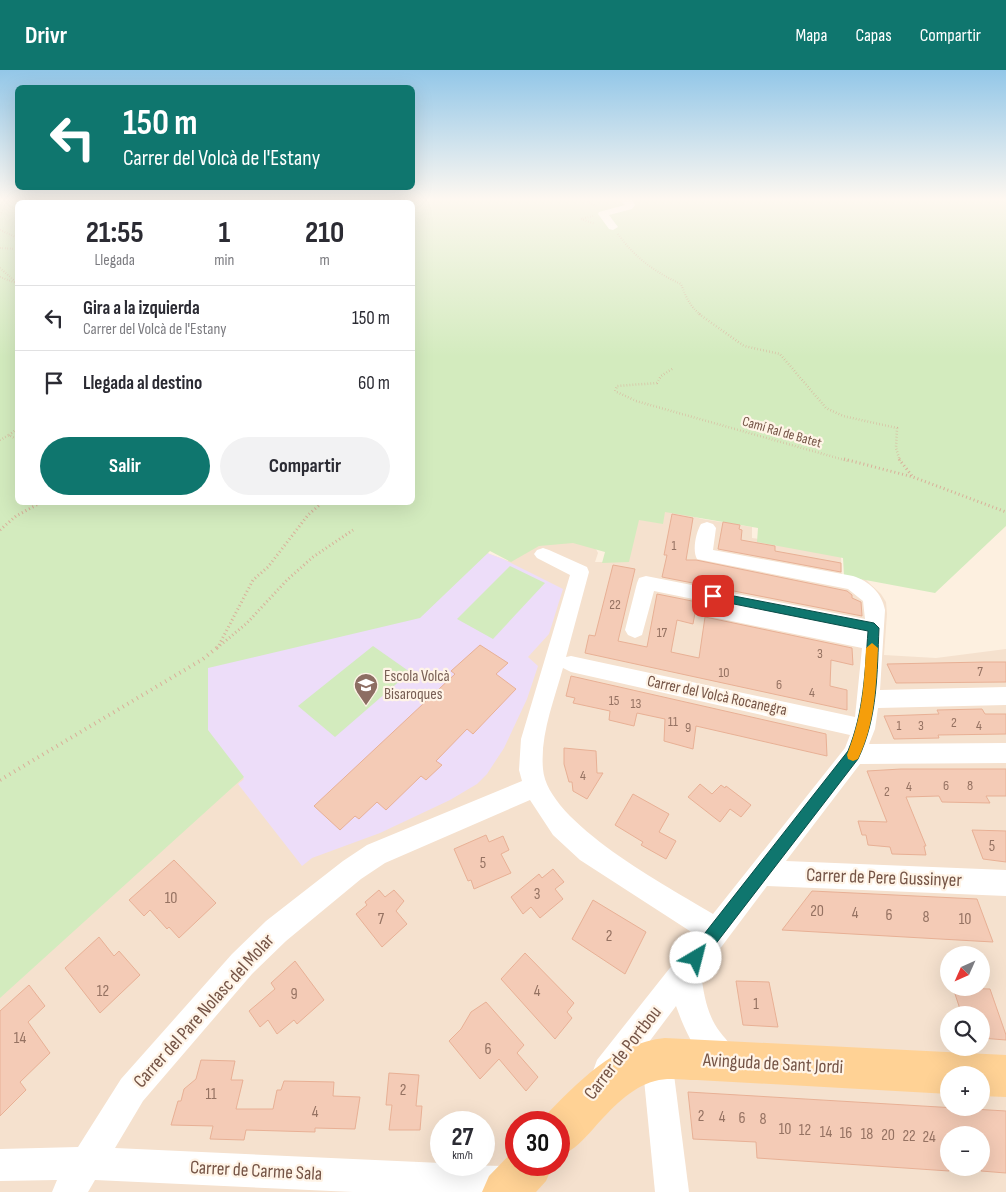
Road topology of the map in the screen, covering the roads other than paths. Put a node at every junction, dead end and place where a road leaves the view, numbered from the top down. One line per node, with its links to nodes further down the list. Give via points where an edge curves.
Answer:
1 (707, 528): 4 (street, Carrer de Portbou, via 703,555 853,583 863,589 874,602)
2 (543, 554): 11 (street, via 580,572 532,739 531,770)
3 (635, 630): 4 (street, via 646,583)
4 (873, 635): 7 (street, Carrer de Portbou)
5 (571, 664): 8 (street, Carrer del Volcà Rocanegra)
6 (1006, 696): 7 (street)
7 (869, 699): 8 (street, Carrer de Portbou)
8 (864, 729): 10 (street, Carrer de Portbou)
9 (1006, 753): 10 (street)
10 (854, 754): 12 (street, Carrer de Portbou)
11 (535, 787): 14 (street, via 562,827 589,851); 21 (street, Carrer del Pare Nolasc del Molar, via 376,854 276,931 242,964 132,1090)
12 (762, 873): 13 (street, Carrer de Pere Gussinyer); 14 (street, Carrer de Portbou)
13 (1006, 883)
14 (716, 932): 15 (street, Carrer de Portbou)
15 (686, 971): 17 (street, via 691,1007 709,1042); 19 (street, Carrer de Portbou)
16 (657, 1059): 17 (main road, Avinguda de Sant Jordi); 20 (main road, Avinguda de Sant Jordi, via 632,1067 611,1082); 25 (street)
17 (725, 1061): 18 (main road, Avinguda de Sant Jordi)
18 (1006, 1076)
19 (570, 1121)
20 (570, 1123)
21 (88, 1162): 22 (street, Carrer de Carme Sala); 23 (street, Carrer de Carme Sala); 24 (street, Carrer del Pare Nolasc del Molar)
22 (0, 1165)
23 (516, 1180)
24 (69, 1192)
25 (672, 1192)

